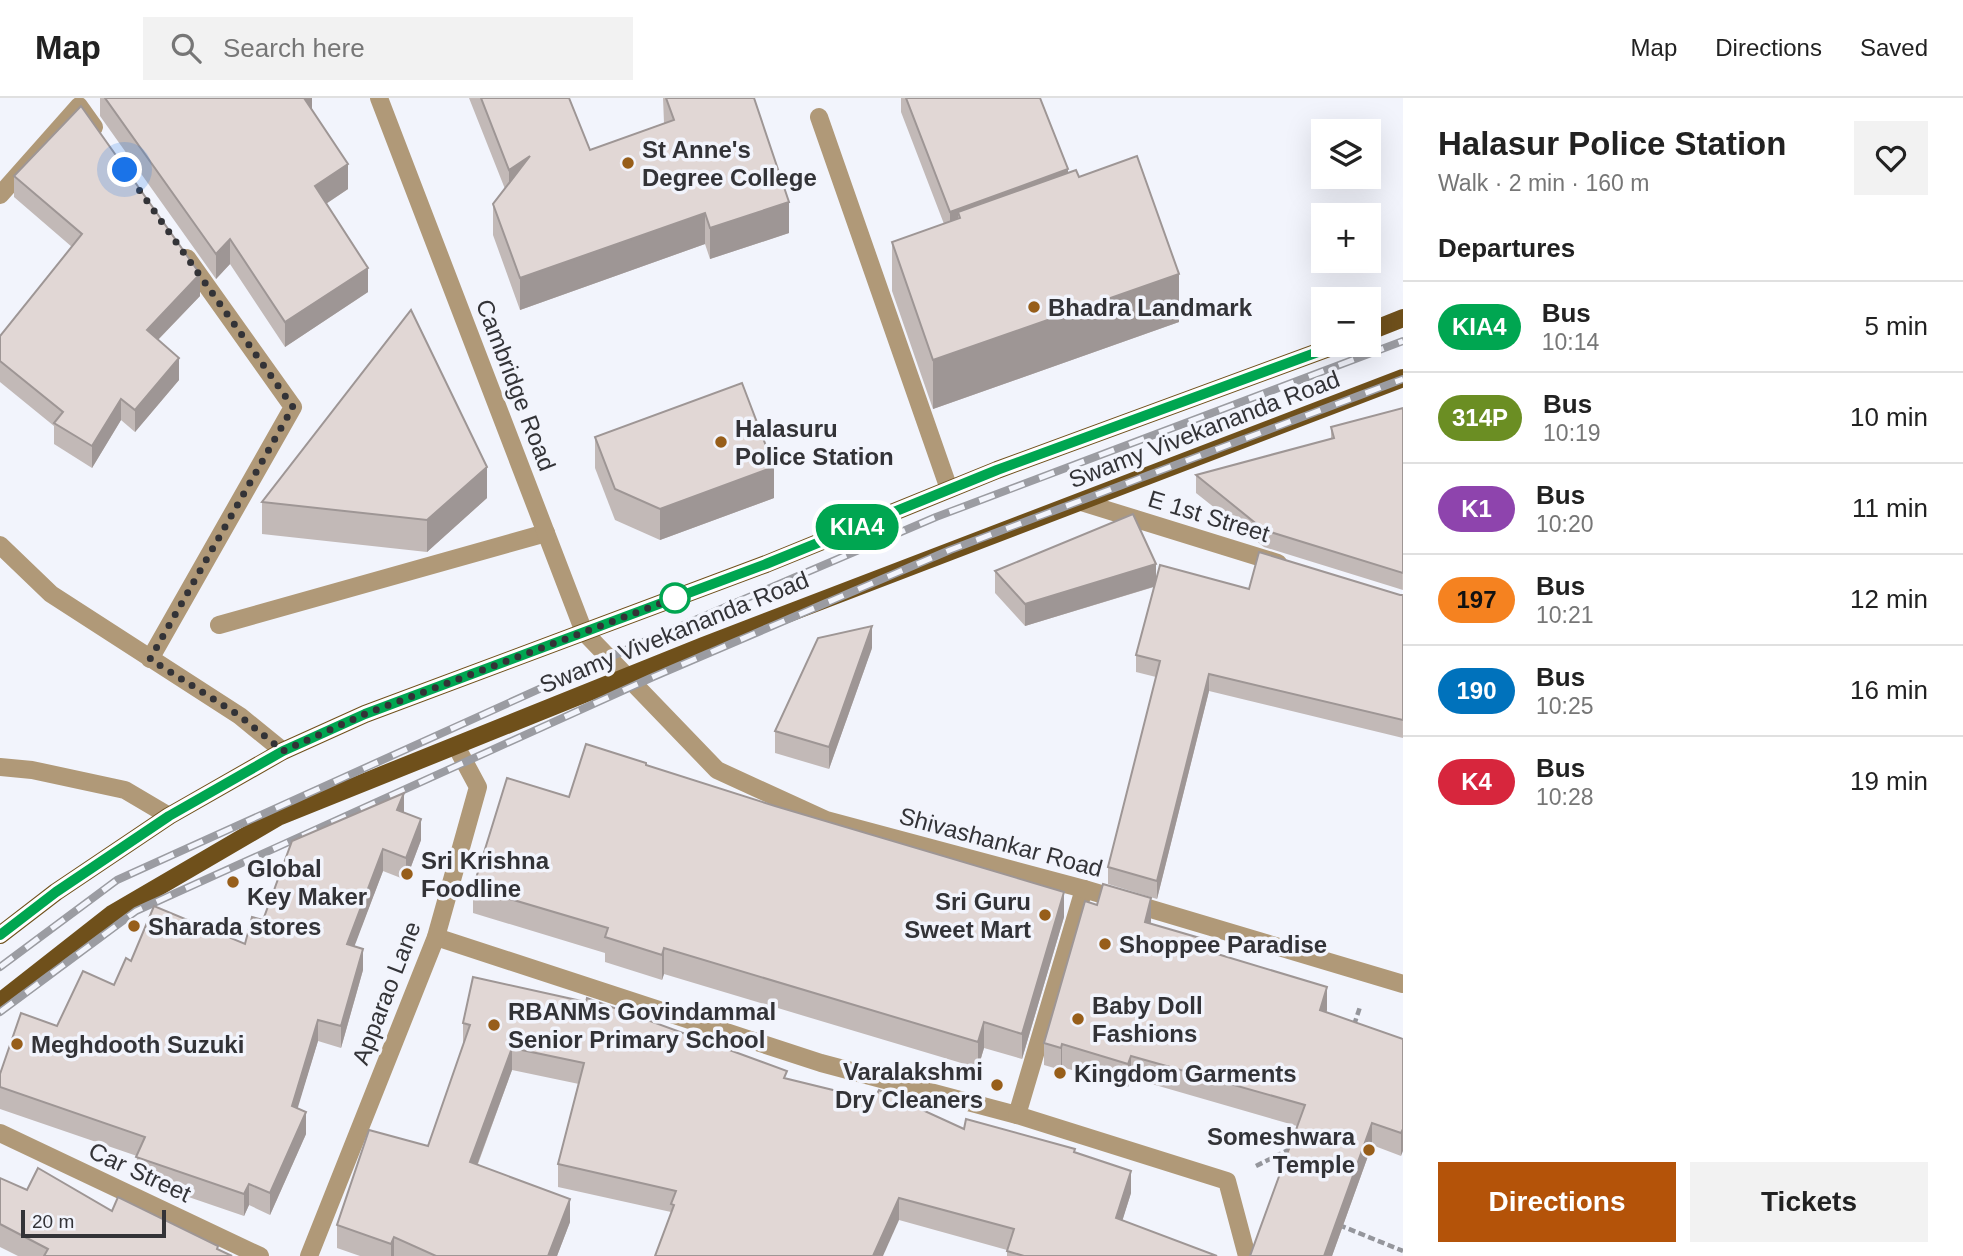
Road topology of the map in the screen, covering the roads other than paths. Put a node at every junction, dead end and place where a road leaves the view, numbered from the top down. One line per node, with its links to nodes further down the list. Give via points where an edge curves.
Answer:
1 (379, 98): 12 (street, Cambridge Road)
2 (819, 117): 10 (street, via 881,276)
3 (103, 139): 4 (street, via 79,106)
4 (0, 195)
5 (174, 240): 17 (street, via 293,407)
6 (1403, 318): 7 (main road)
7 (1381, 327)
8 (1311, 355): 10 (main road, Swamy Vivekananda Road)
9 (1403, 378): 11 (main road, Swamy Vivekananda Road)
10 (949, 489): 16 (main road, Swamy Vivekananda Road)
11 (1081, 502): 14 (street, E 1st Street); 18 (main road, Swamy Vivekananda Road)
12 (546, 533): 15 (street); 16 (street, Cambridge Road)
13 (0, 545): 17 (street, via 51,594)
14 (1299, 570)
15 (219, 625)
16 (584, 632): 18 (street, Cambridge Road); 20 (main road, Swamy Vivekananda Road, via 365,714)
17 (150, 659): 20 (street, via 240,716)
18 (626, 677): 19 (main road, Swamy Vivekananda Road); 23 (street, Shivashankar Road, via 717,770 814,815)
19 (456, 746): 25 (street, Apparao Lane, via 478,787); 27 (main road, Swamy Vivekananda Road, via 278,817 112,914)
20 (283, 751): 22 (main road, Swamy Vivekananda Road)
21 (0, 767): 22 (street, via 125,790)
22 (169, 816): 24 (main road, Swamy Vivekananda Road)
23 (1084, 889): 26 (street, Shivashankar Road); 28 (street)
24 (0, 936)
25 (436, 937): 28 (street, via 821,1063); 31 (street, Apparao Lane)
26 (1403, 985)
27 (0, 1002)
28 (1017, 1115): 32 (street, via 1227,1181)
29 (0, 1133): 30 (street, Car Street)
30 (260, 1256)
31 (309, 1256)
32 (1247, 1256)

